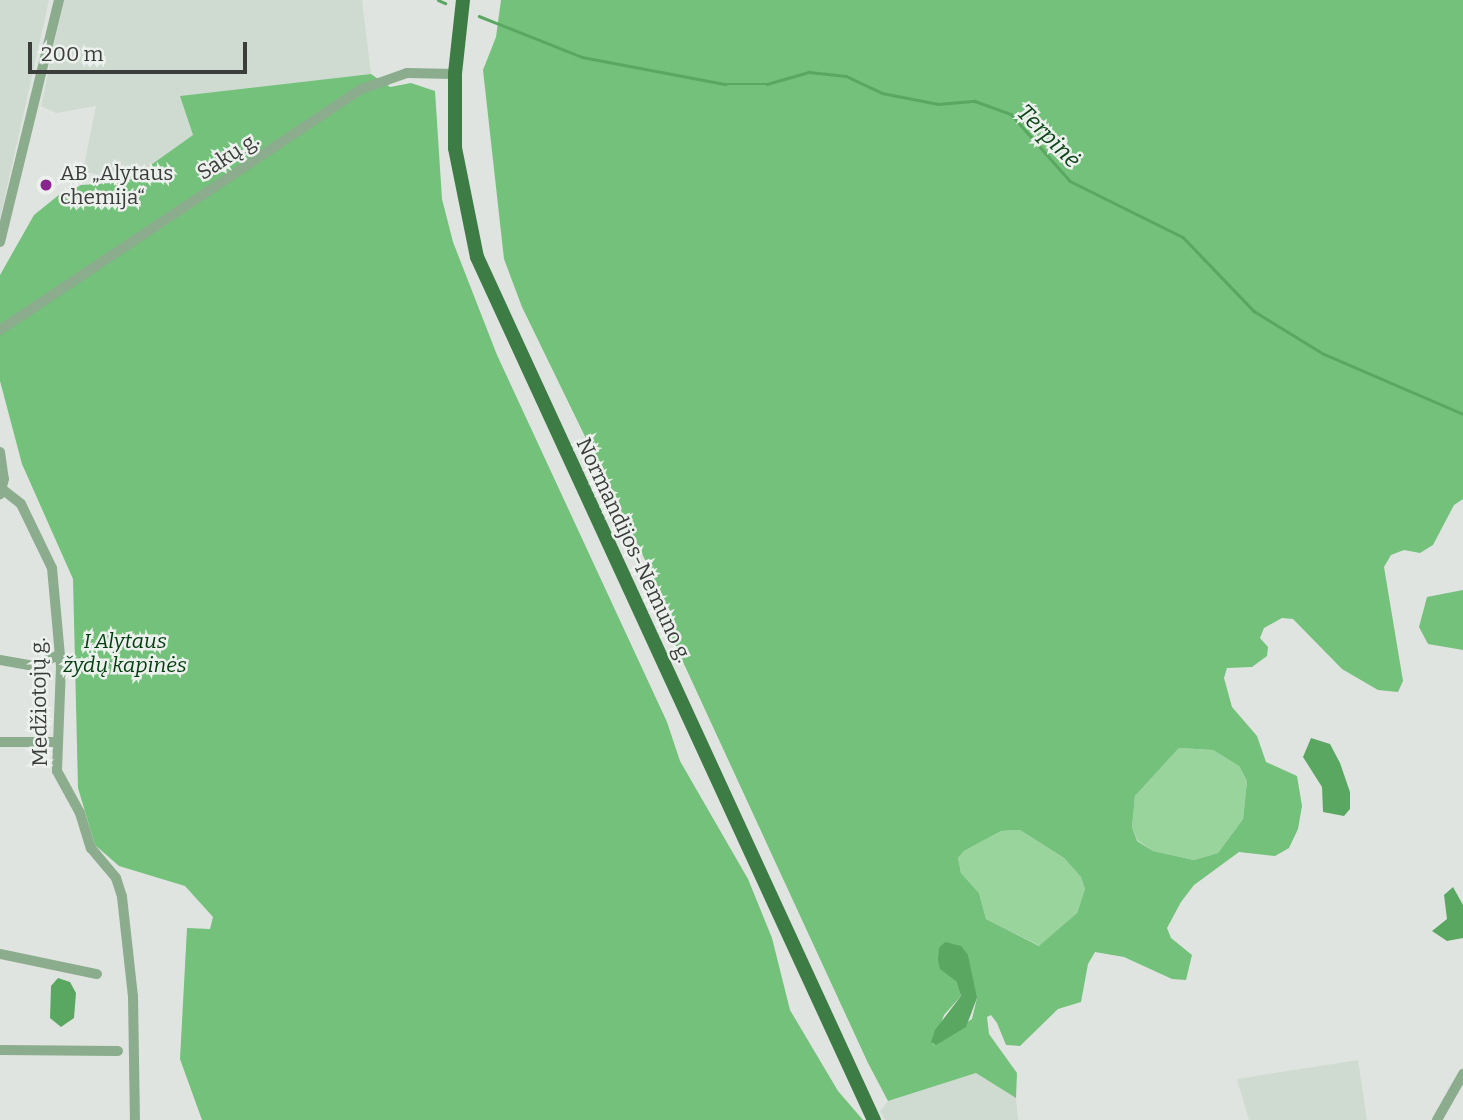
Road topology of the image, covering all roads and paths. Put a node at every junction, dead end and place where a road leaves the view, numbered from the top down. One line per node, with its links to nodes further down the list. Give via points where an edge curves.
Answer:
1 (59, 0): 4 (street)
2 (463, 0): 3 (main road, Normandijos-Nemuno g.)
3 (455, 74): 5 (street, Sakų g., via 407,73 362,89); 17 (main road, Normandijos-Nemuno g., via 456,166 469,228 489,288)
4 (0, 242)
5 (0, 330)
6 (0, 452): 7 (street, Medžiotojų g.)
7 (1, 491): 8 (street, Medžiotojų g., via 21,504 52,568)
8 (60, 655): 9 (street, via 35,666); 11 (street, Medžiotojų g.)
9 (0, 660)
10 (0, 742): 11 (street)
11 (55, 742): 18 (street, Medžiotojų g., via 57,771 80,813 91,848 116,878 122,897 133,996)
12 (0, 954): 13 (street)
13 (97, 974)
14 (0, 1050): 15 (street)
15 (118, 1051)
16 (1463, 1074): 21 (street)
17 (864, 1095): 19 (main road, Normandijos-Nemuno g.); 20 (main road, Normandijos-Nemuno g.)
18 (135, 1120)
19 (874, 1120)
20 (880, 1120)
21 (1437, 1120)

